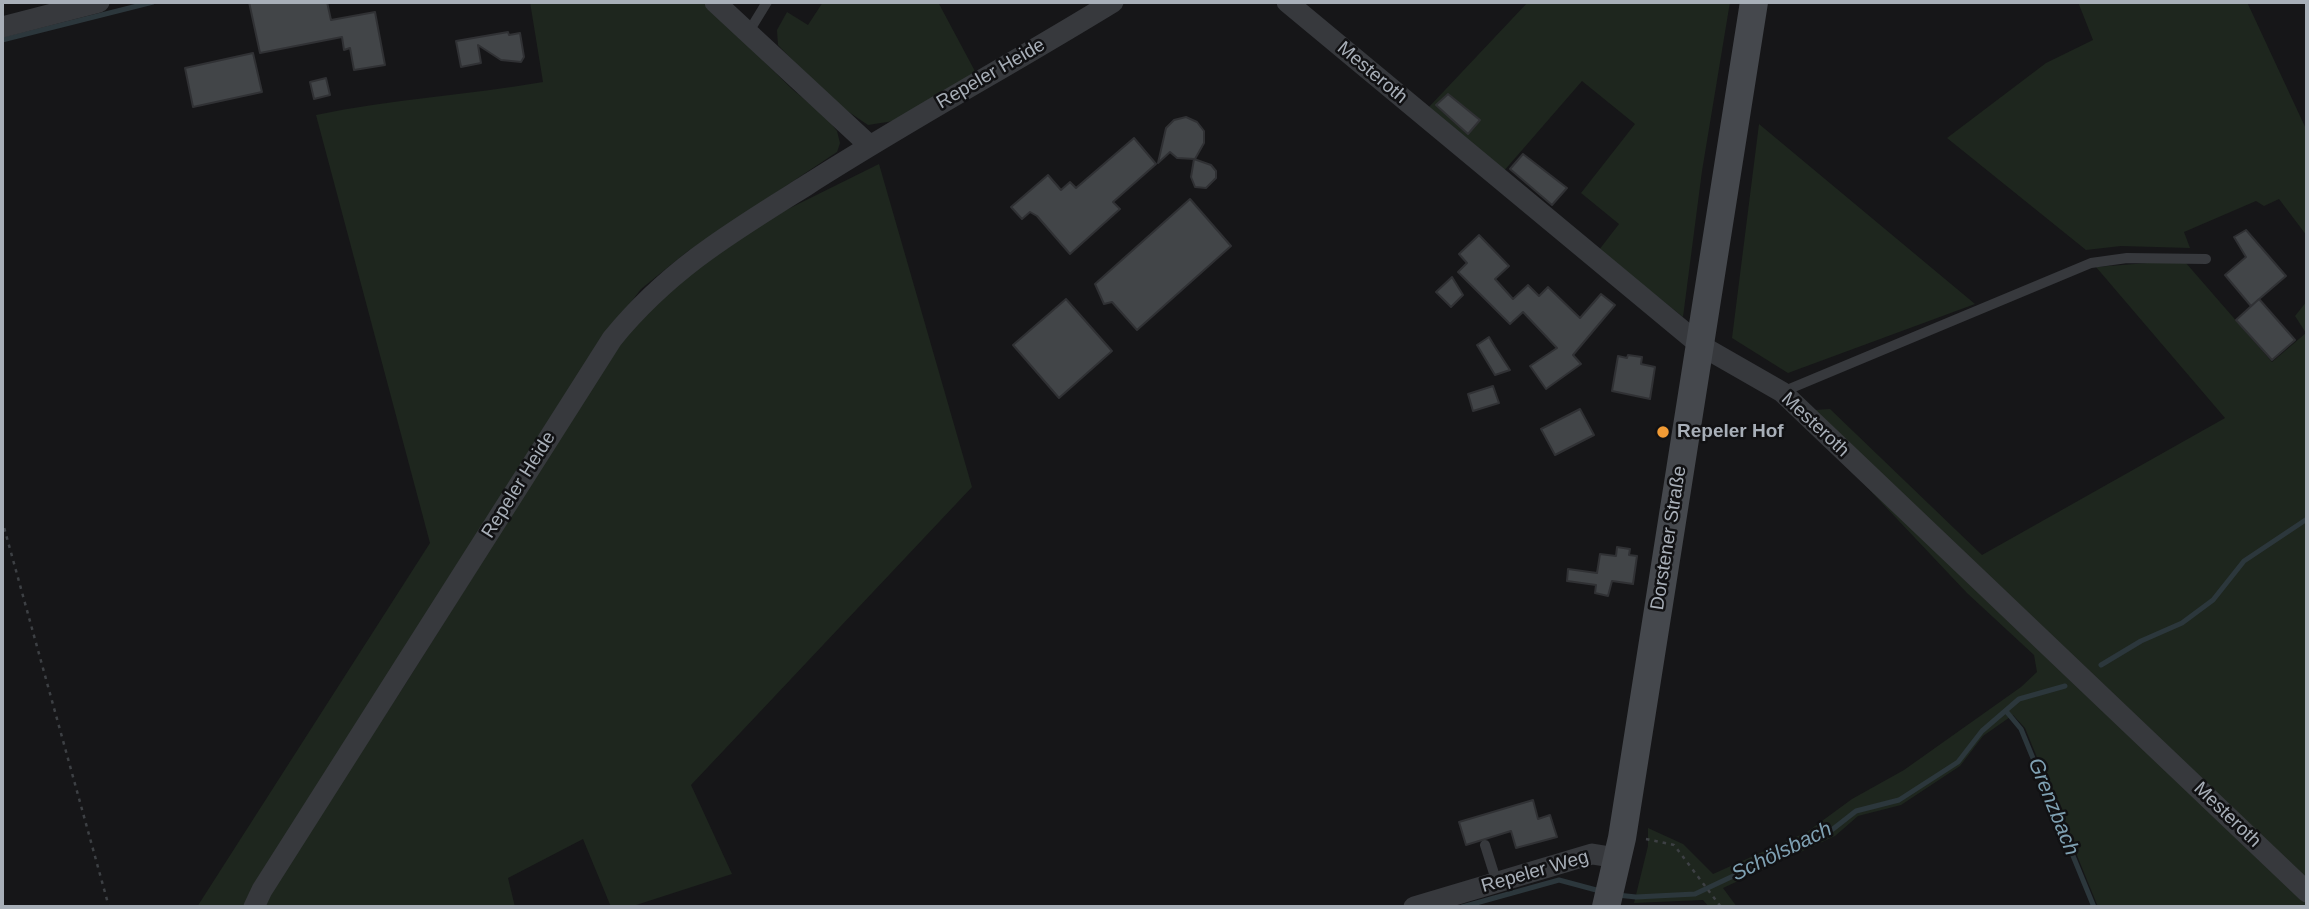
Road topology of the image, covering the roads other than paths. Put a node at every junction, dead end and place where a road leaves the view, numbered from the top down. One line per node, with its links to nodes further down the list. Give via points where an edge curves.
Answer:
1 (99, 2): 7 (street)
2 (715, 2): 8 (street)
3 (767, 2): 8 (lane)
4 (1112, 2): 9 (street, Repeler Heide)
5 (1287, 2): 11 (street, Mesteroth)
6 (1754, 2): 11 (main road, Dorstener Straße)
7 (2, 27)
8 (748, 33): 9 (street)
9 (869, 145): 17 (street, Repeler Heide, via 676,271 642,302 612,339)
10 (2206, 259): 12 (lane, via 2127,258 2091,263)
11 (1700, 345): 12 (street, Mesteroth); 14 (main road, Dorstener Straße)
12 (1782, 393): 16 (street, Mesteroth)
13 (1485, 845): 15 (lane)
14 (1613, 878): 15 (street, Repeler Weg, via 1592,854)
15 (1497, 883): 18 (street, Repeler Weg)
16 (2307, 891)
17 (254, 907)
18 (1414, 907)

